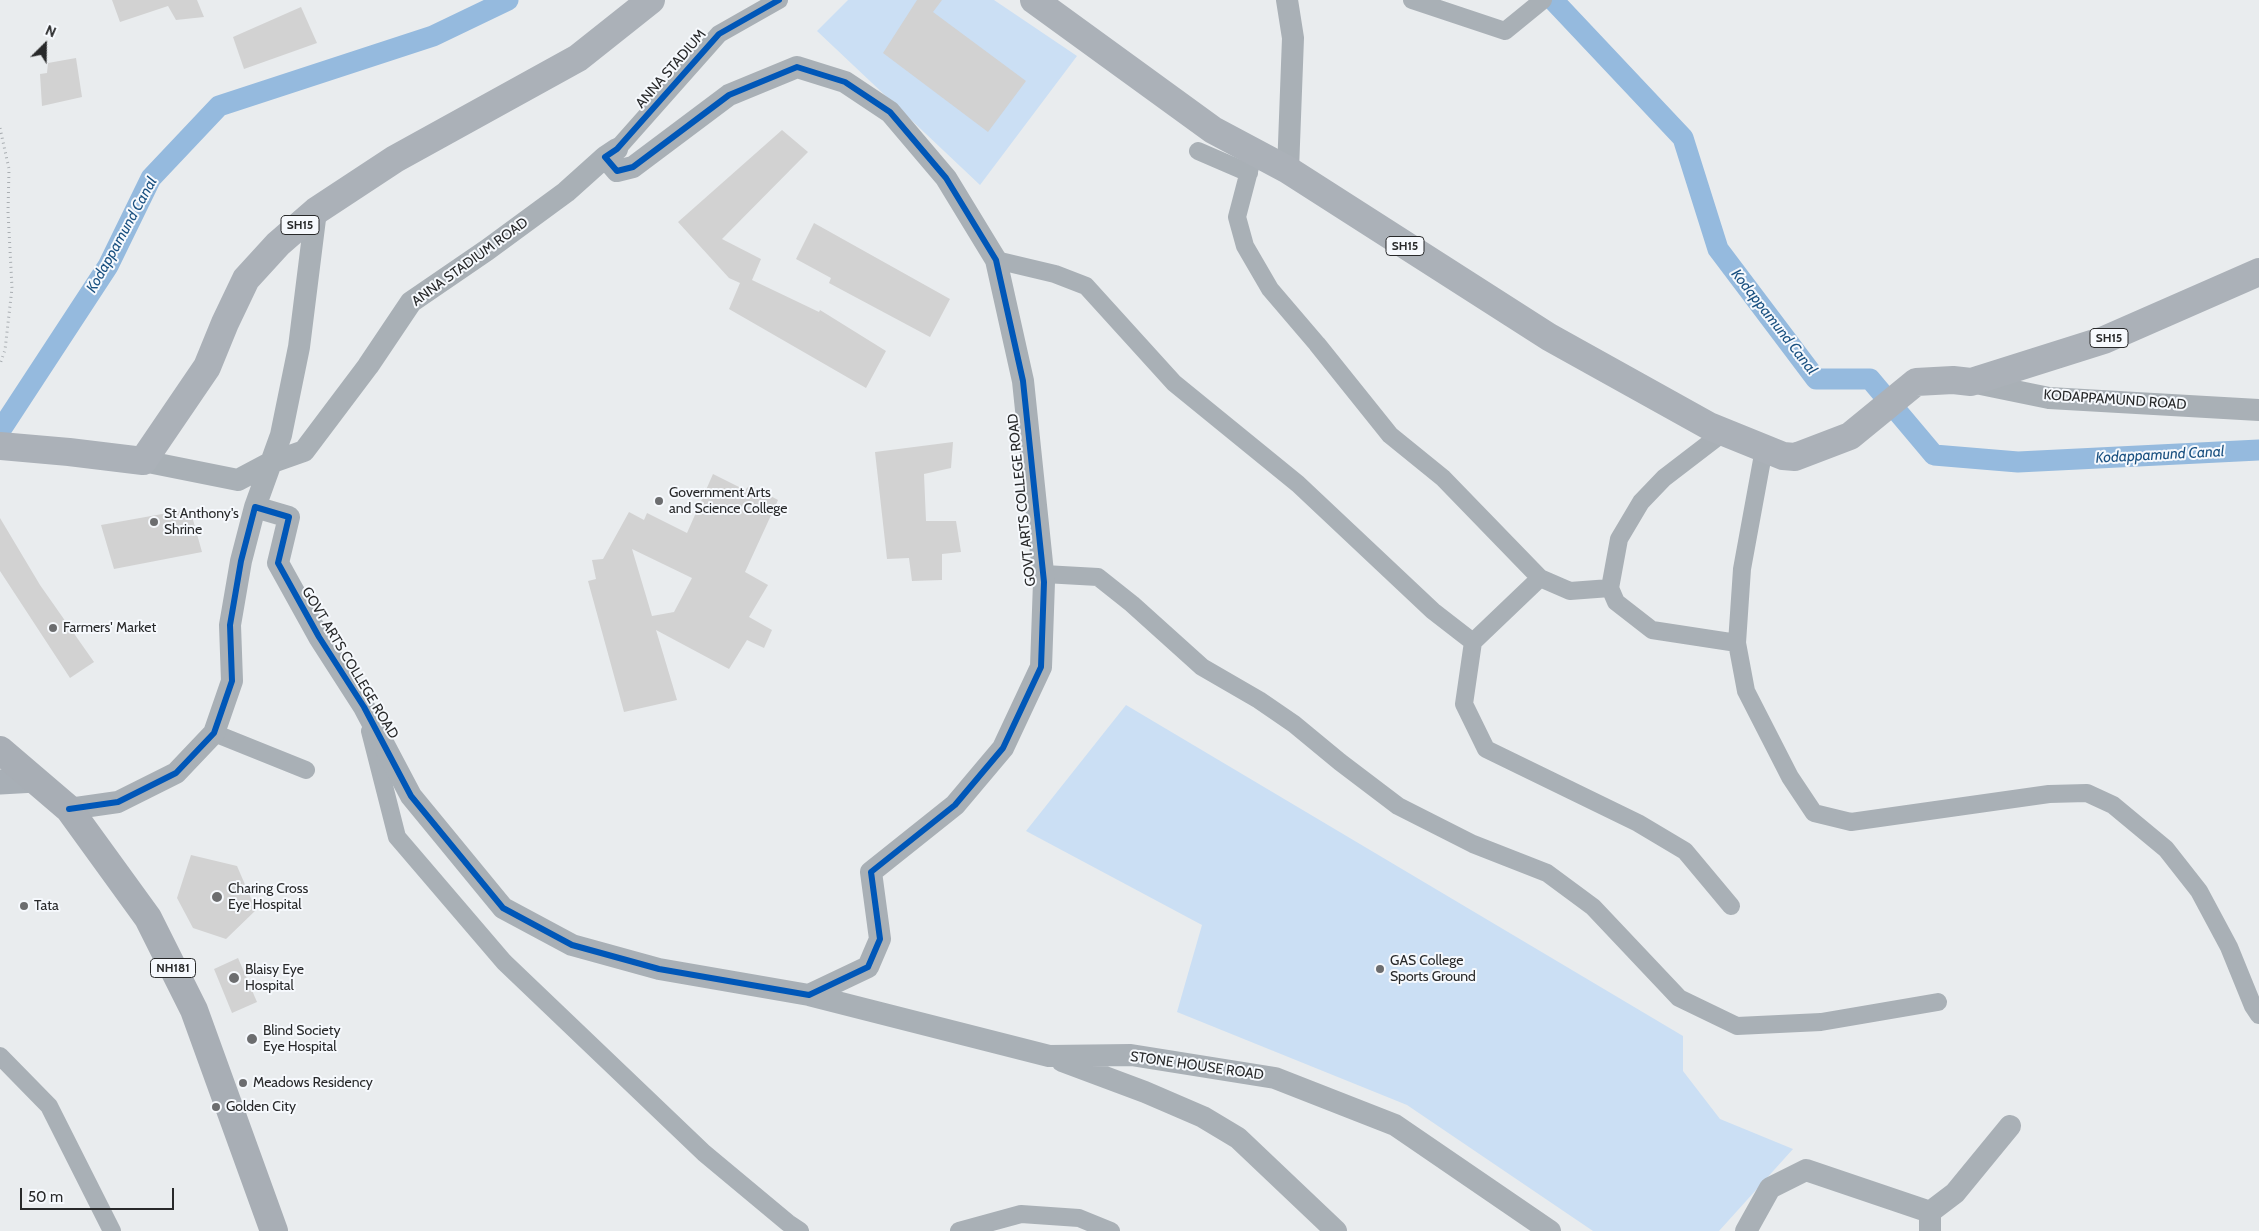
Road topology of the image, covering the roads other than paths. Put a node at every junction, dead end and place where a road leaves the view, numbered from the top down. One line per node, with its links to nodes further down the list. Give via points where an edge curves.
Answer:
1 (651, 0): 11 (main road, SH15, via 578,58 395,159)
2 (778, 0): 8 (street, ANNA STADIUM, via 719,34)
3 (1034, 0): 9 (main road, SH15)
4 (1287, 0): 10 (street, via 1293,38)
5 (1412, 0): 6 (street, via 1505,31)
6 (1542, 0)
7 (1198, 151): 9 (street)
8 (611, 153): 12 (street, GOVT ARTS COLLEGE ROAD, via 617,171 633,167 729,95 797,67 845,82 890,112 946,178); 20 (street, ANNA STADIUM ROAD, via 566,192 411,302 304,451)
9 (1252, 162): 10 (main road, SH15); 23 (street, via 1237,217 1244,246 1270,289 1390,435 1442,478)
10 (1288, 170): 16 (main road, SH15, via 1549,337)
11 (316, 211): 19 (main road, SH15, via 278,244 246,279 207,367); 20 (street, via 299,346 281,435)
12 (996, 260): 22 (street, GOVT ARTS COLLEGE ROAD, via 1022,382); 25 (street, via 1055,274 1086,286 1174,383 1298,484 1433,611)
13 (2259, 272): 14 (main road, SH15, via 2104,340)
14 (1962, 381): 15 (street, KODAPPAMUND ROAD, via 2048,398); 18 (main road, SH15, via 1916,382 1850,436 1795,457)
15 (2259, 410)
16 (1724, 432): 18 (main road, SH15); 24 (street, via 1664,478 1640,502 1619,539)
17 (6, 447): 19 (main road)
18 (1764, 449): 26 (street, via 1742,570)
19 (143, 461): 20 (street, ANNA STADIUM ROAD, via 238,480)
20 (270, 463): 21 (street)
21 (255, 507): 27 (street, GOVT ARTS COLLEGE ROAD, via 289,517 278,564); 28 (street, via 230,625 232,681)
22 (1044, 574): 35 (street, GOVT ARTS COLLEGE ROAD, via 1041,667 1003,748 955,805 871,872 880,938 868,967); 36 (street, via 1098,577 1202,667 1294,724 1398,806 1472,844 1547,872 1593,907 1679,998 1737,1026 1821,1022)
23 (1540, 578): 24 (street, via 1570,591); 25 (street)
24 (1610, 588): 26 (street, via 1616,602 1652,630)
25 (1473, 642): 34 (street, via 1464,704 1486,749 1638,823 1685,851)
26 (1737, 643): 37 (street, via 1746,691 1790,777 1814,814 1851,822 2049,794 2087,793 2113,805 2166,848 2199,891 2229,947)
27 (364, 707): 35 (street, GOVT ARTS COLLEGE ROAD, via 411,796 503,908 572,946 659,970); 44 (street, via 397,837 504,962 704,1153)
28 (214, 733): 30 (street); 33 (street, via 176,773 118,802)
29 (0, 750): 31 (highway, NH181)
30 (306, 770)
31 (36, 780): 32 (main road); 33 (highway, NH181)
32 (0, 782)
33 (69, 809): 43 (highway, NH181, via 148,918 194,1010)
34 (1731, 906)
35 (809, 995): 39 (street, STONE HOUSE ROAD)
36 (1938, 1002)
37 (2259, 1015)
38 (0, 1056): 42 (street, via 49,1106)
39 (1049, 1056): 47 (street, via 1203,1117 1238,1138); 48 (street, STONE HOUSE ROAD, via 1131,1055 1275,1078 1395,1125)
40 (2010, 1126): 41 (street)
41 (1930, 1222): 49 (street, via 1806,1170 1770,1188)
42 (112, 1231)
43 (274, 1231)
44 (800, 1231)
45 (959, 1231): 46 (street, via 1021,1214 1079,1218)
46 (1111, 1231)
47 (1336, 1231)
48 (1550, 1231)
49 (1746, 1231)

